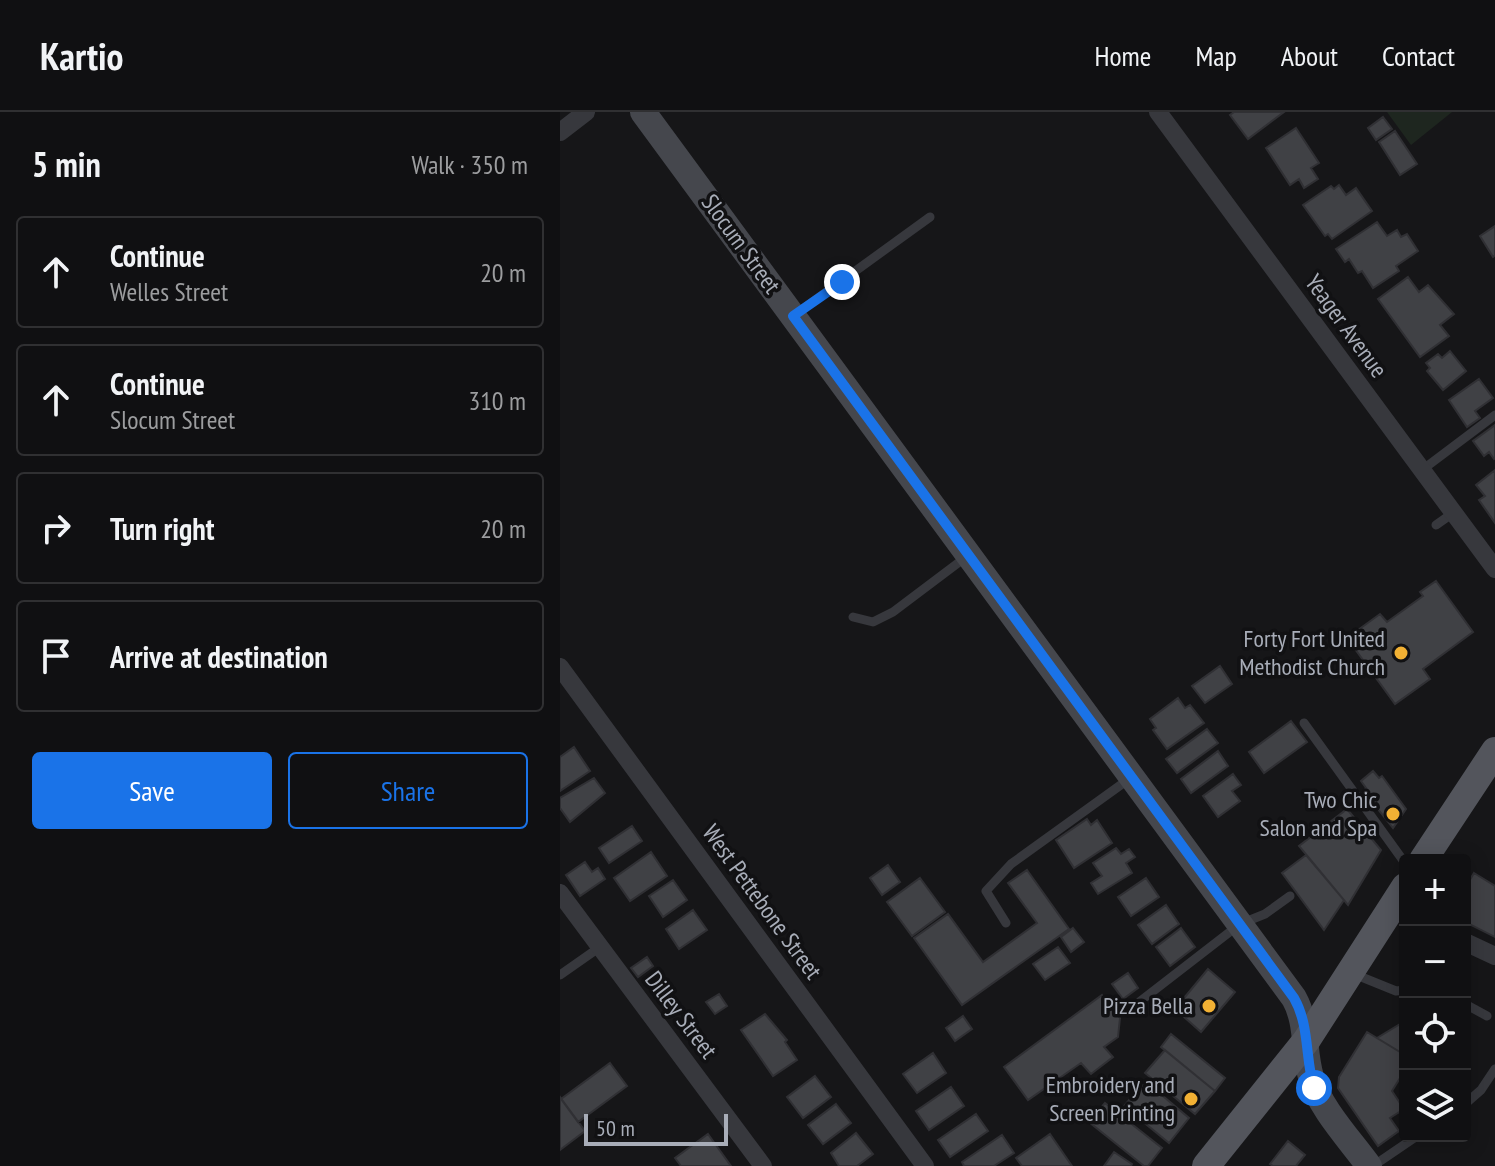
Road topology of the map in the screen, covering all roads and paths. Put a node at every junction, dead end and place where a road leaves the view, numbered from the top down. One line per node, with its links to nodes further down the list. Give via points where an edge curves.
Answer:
1 (586, 112): 4 (street)
2 (643, 112): 6 (street, Slocum Street)
3 (1158, 112): 8 (street, Yeager Avenue)
4 (560, 132)
5 (930, 217): 6 (lane)
6 (793, 316): 11 (street, Slocum Street)
7 (1495, 415): 8 (lane)
8 (1422, 470): 9 (street, Yeager Avenue)
9 (1453, 513): 10 (lane); 12 (street, Yeager Avenue)
10 (1436, 525)
11 (969, 555): 13 (lane, via 893,612 873,622); 17 (street, Slocum Street)
12 (1495, 569)
13 (853, 617)
14 (560, 667): 39 (street, West Pettebone Street)
15 (1304, 723): 19 (lane)
16 (1495, 751): 18 (main road)
17 (1132, 777): 23 (lane, via 1011,864 986,891); 24 (street, Slocum Street)
18 (1427, 854)
19 (1399, 855)
20 (560, 893): 26 (street, Dilley Street)
21 (1290, 896): 24 (lane)
22 (1399, 905): 28 (main road)
23 (1006, 923)
24 (1240, 924): 31 (lane); 34 (street, Slocum Street, via 1299,1008)
25 (1471, 945): 27 (street)
26 (600, 947): 29 (lane); 38 (street, Dilley Street)
27 (1495, 956)
28 (1351, 973): 30 (lane); 34 (main road)
29 (560, 975)
30 (1399, 991)
31 (1134, 1006)
32 (1471, 1007): 33 (lane)
33 (1487, 1016)
34 (1306, 1041): 40 (main road); 41 (street, Slocum Street, via 1314,1088)
35 (1495, 1069): 36 (lane)
36 (1471, 1099)
37 (1408, 1142): 41 (lane)
38 (763, 1166)
39 (925, 1166)
40 (1206, 1166)
41 (1371, 1166)

